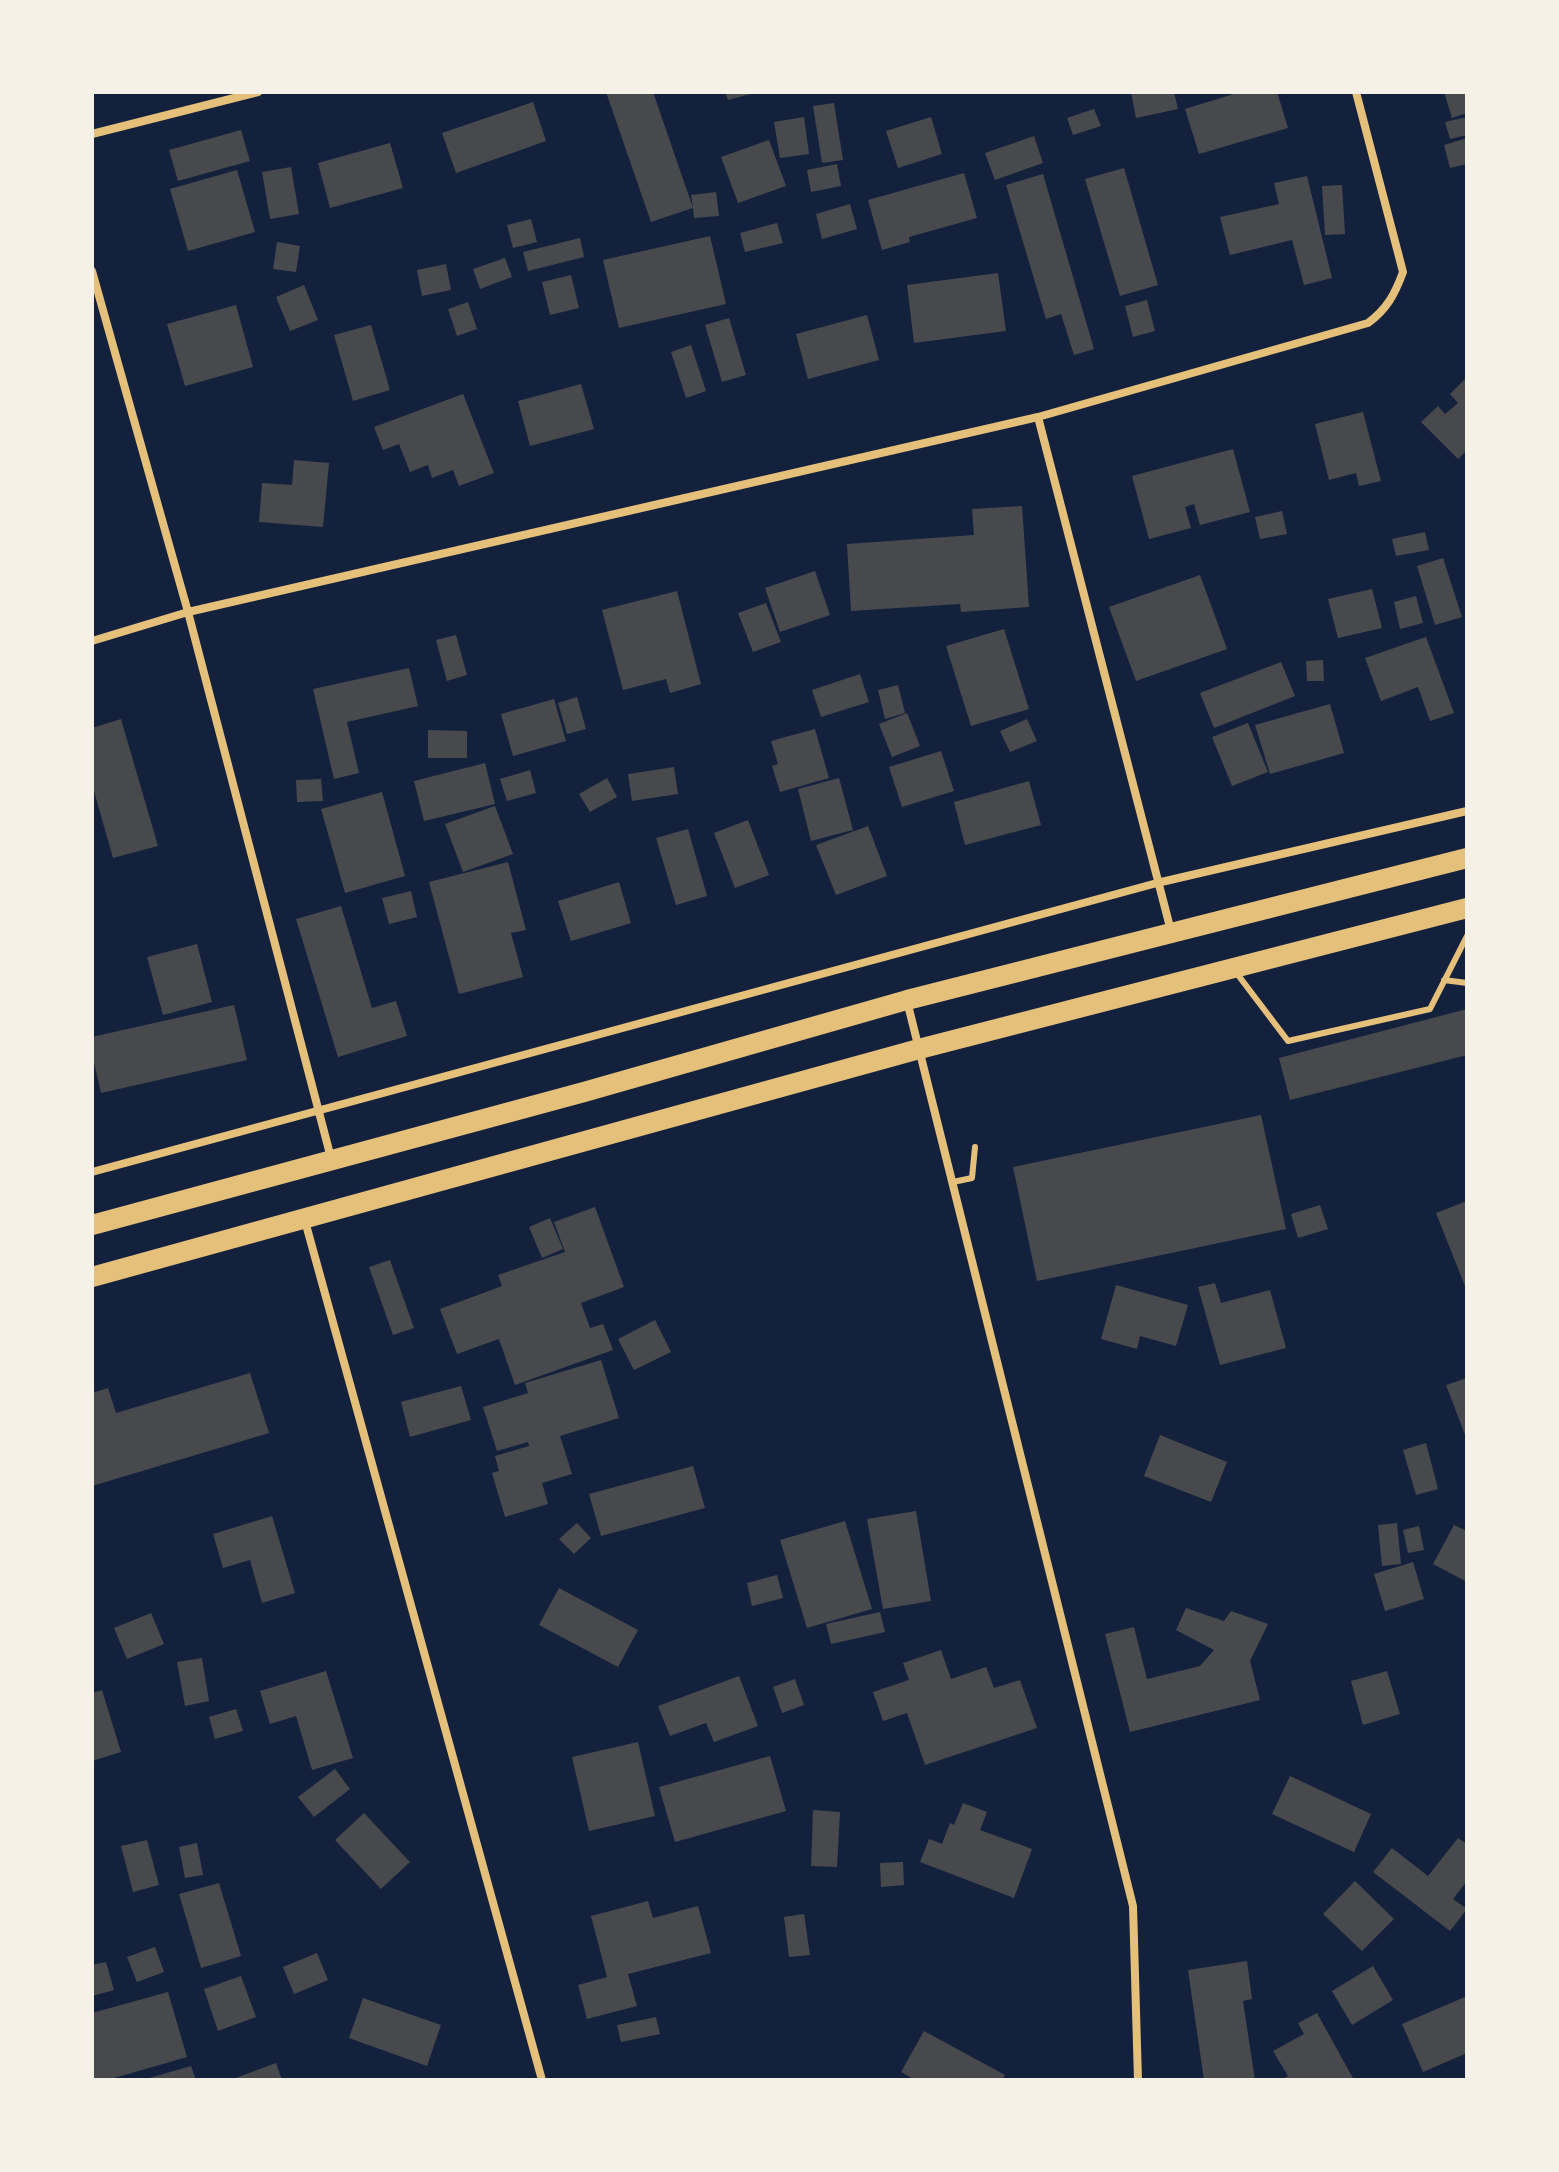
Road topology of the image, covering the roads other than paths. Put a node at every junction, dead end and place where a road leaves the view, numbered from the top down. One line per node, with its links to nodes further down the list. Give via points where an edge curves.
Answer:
1 (258, 92): 3 (street)
2 (1356, 92): 5 (street, via 1403,272 1383,312 1368,323)
3 (92, 134)
4 (92, 271): 6 (street)
5 (1038, 417): 6 (street); 10 (street)
6 (188, 612): 7 (street); 19 (street)
7 (92, 641)
8 (1467, 811): 10 (street)
9 (1467, 858): 12 (main road)
10 (1157, 883): 12 (street); 19 (street)
11 (1467, 908): 14 (main road)
12 (1171, 931): 17 (main road)
13 (1467, 936): 15 (lane)
14 (1232, 967): 15 (lane, via 1288,1041 1430,1009); 18 (main road)
15 (1444, 980): 16 (lane)
16 (1467, 983)
17 (907, 1000): 18 (street); 21 (main road)
18 (919, 1049): 23 (street); 24 (main road)
19 (319, 1112): 21 (street); 22 (street)
20 (975, 1147): 23 (lane, via 972,1178)
21 (332, 1160): 25 (main road)
22 (92, 1172)
23 (953, 1182): 28 (street, via 1133,1906)
24 (305, 1220): 26 (main road); 27 (street)
25 (92, 1225)
26 (92, 1277)
27 (542, 2080)
28 (1138, 2080)

